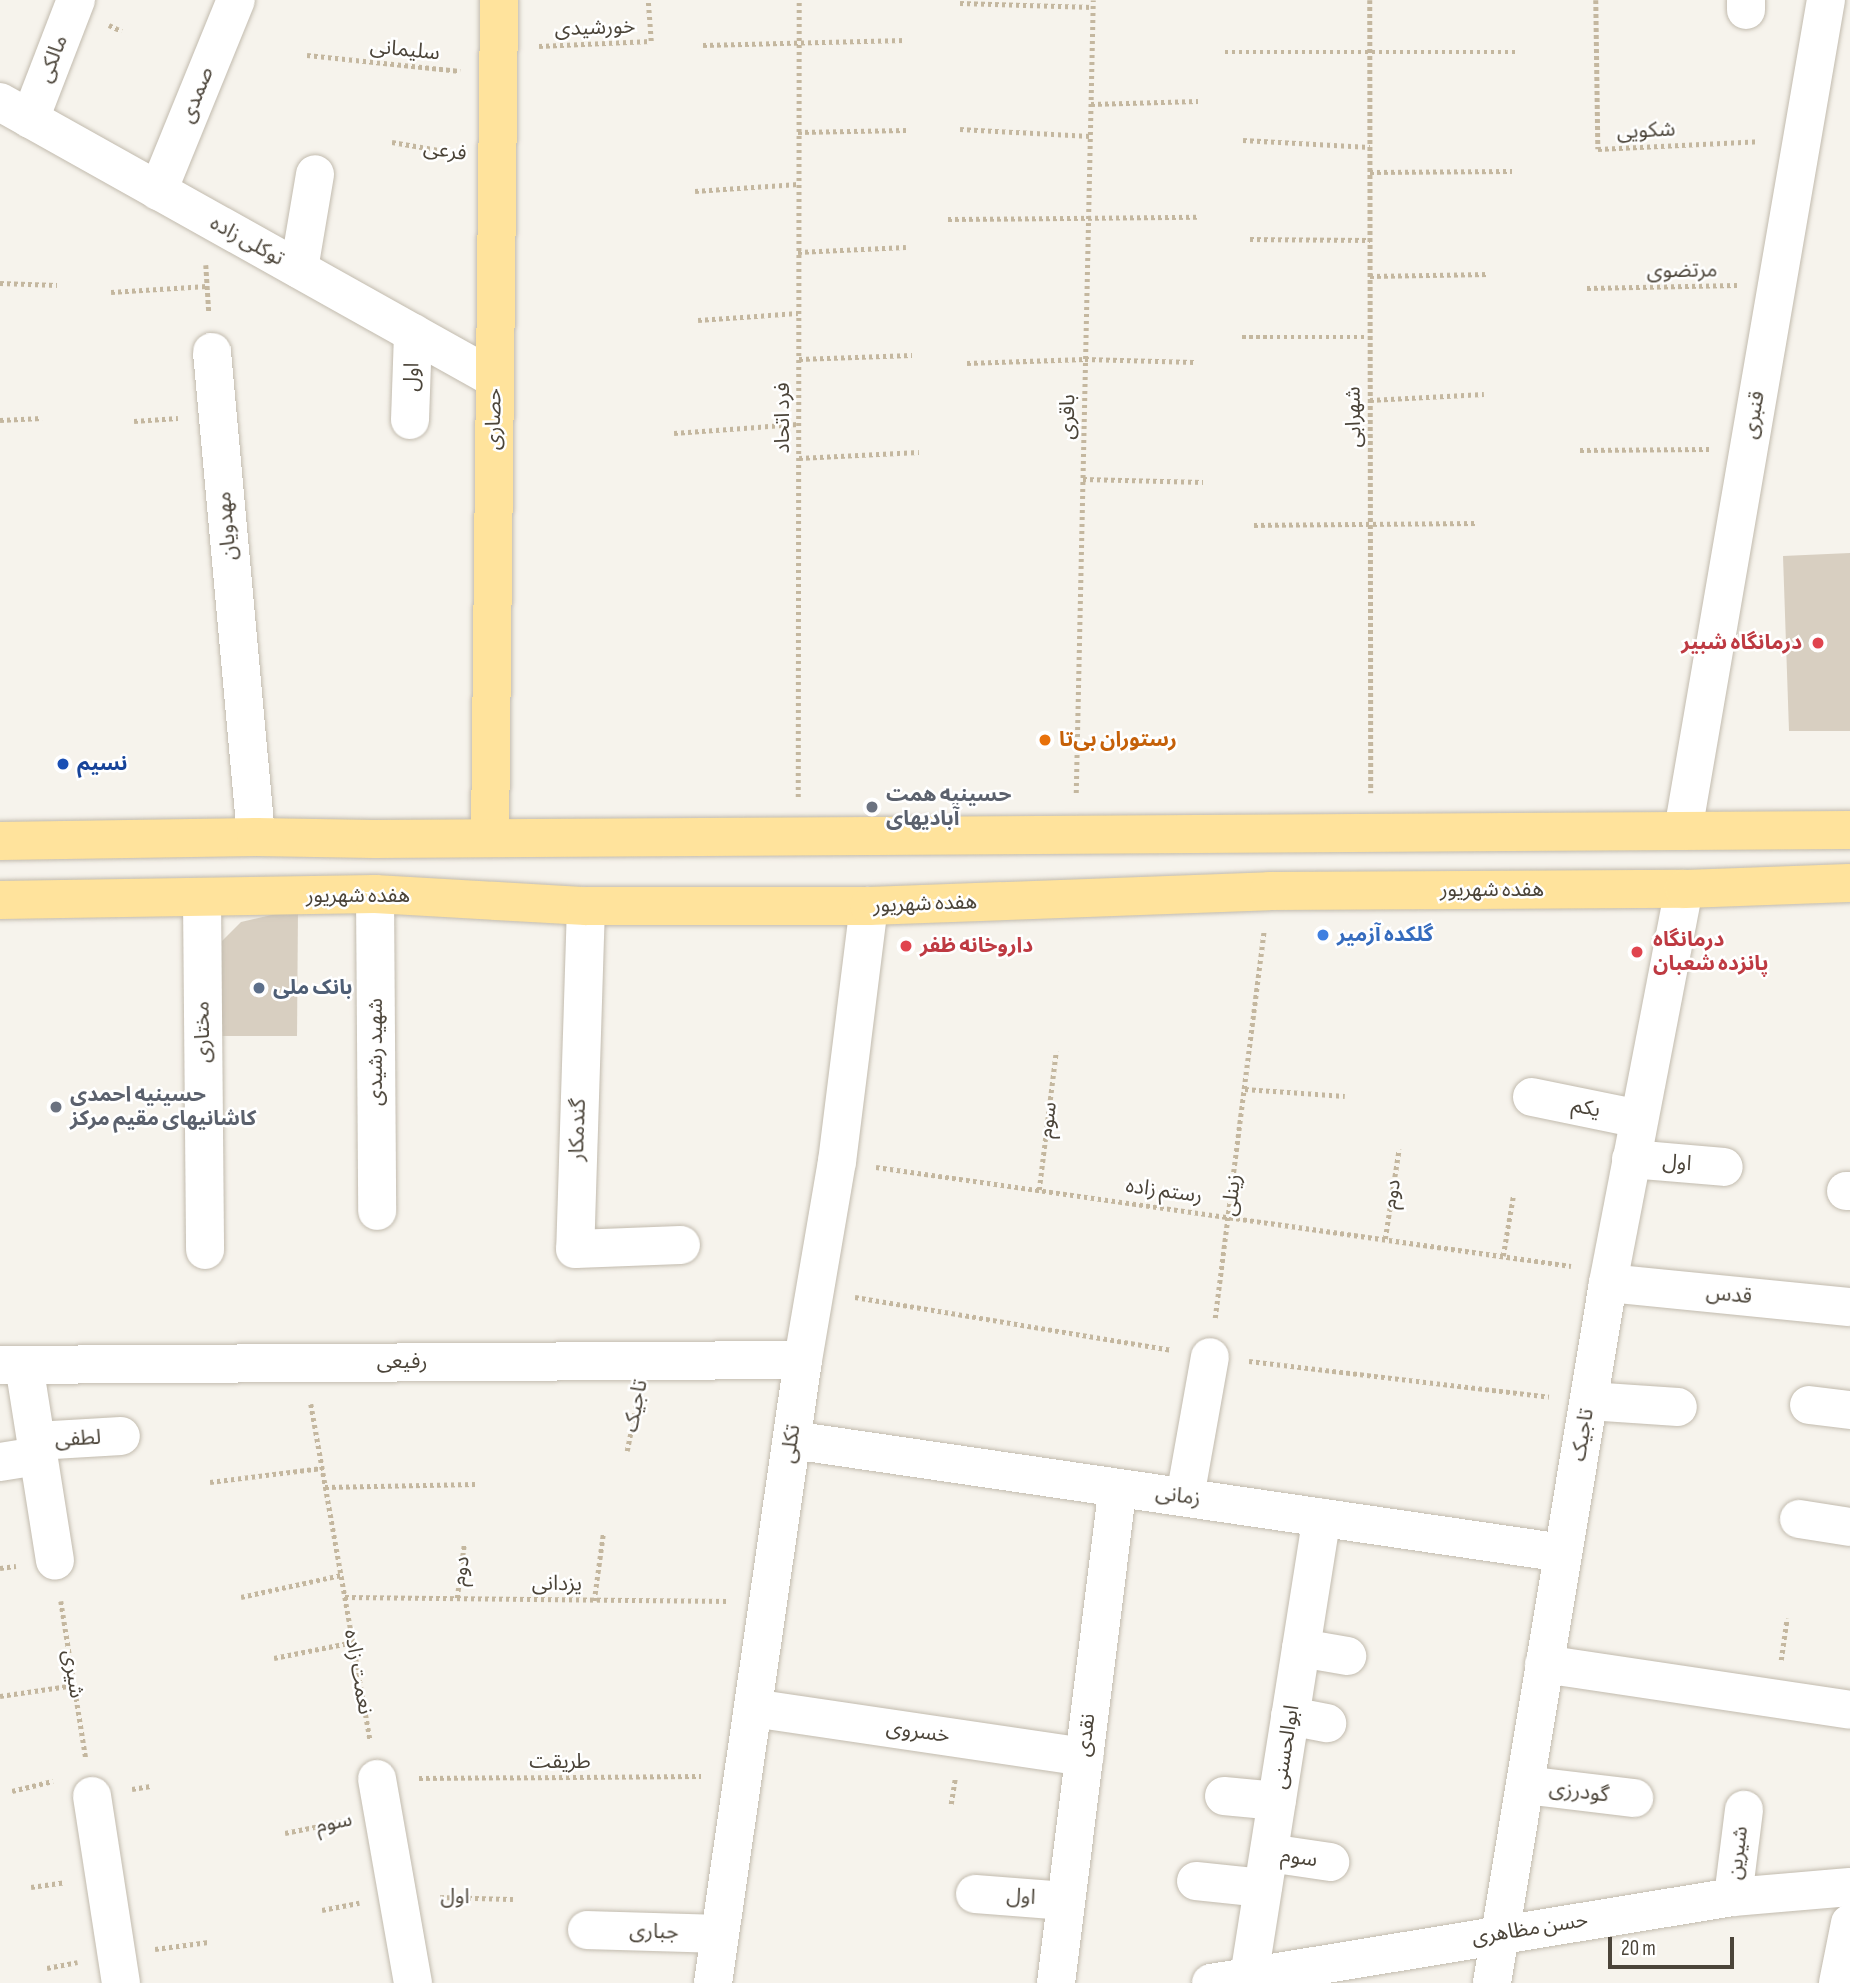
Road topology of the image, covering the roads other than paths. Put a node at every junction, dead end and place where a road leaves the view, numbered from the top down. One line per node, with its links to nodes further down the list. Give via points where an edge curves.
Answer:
1 (76, 0): 5 (street, مالکی)
2 (236, 0): 7 (street, صمدی)
3 (499, 0): 11 (main road, حصاری)
4 (1826, 0): 14 (street, قنبری)
5 (15, 111): 7 (street, توکلی زاده)
6 (315, 174): 8 (street)
7 (158, 191): 8 (street, توکلی زاده)
8 (299, 270): 9 (street, توکلی زاده)
9 (413, 333): 11 (street, توکلی زاده); 12 (street, اول)
10 (212, 352): 15 (street, مهدویان)
11 (495, 379): 16 (main road, حصاری)
12 (410, 420)
13 (1850, 830): 14 (main road)
14 (1683, 831): 16 (main road); 19 (main road)
15 (256, 837): 16 (main road); 17 (main road)
16 (490, 838)
17 (0, 841)
18 (1850, 883): 19 (main road, هفده شهریور)
19 (1684, 889): 24 (main road, هفده شهریور, via 1269,891); 26 (street, تاجیک)
20 (374, 894): 21 (main road, هفده شهریور); 23 (main road, هفده شهریور); 29 (street, شهید رشیدی)
21 (202, 899): 22 (main road, هفده شهریور); 31 (street, مختاری)
22 (0, 900)
23 (586, 906): 24 (main road, هفده شهریور); 30 (street, گندمکار, via 575,1249)
24 (869, 906): 35 (street, تکلی, via 837,1162)
25 (1532, 1097): 26 (street, یکم)
26 (1639, 1119): 27 (street, تاجیک)
27 (1632, 1159): 28 (street, اول); 32 (street, تاجیک)
28 (1724, 1167)
29 (377, 1212)
30 (681, 1245)
31 (205, 1250)
32 (1609, 1278): 33 (street, قدس); 37 (street, تاجیک)
33 (1850, 1307)
34 (1210, 1357): 46 (street)
35 (803, 1360): 36 (street, رفیعی); 42 (street, تکلی)
36 (12, 1365): 43 (street)
37 (1589, 1401): 39 (street); 50 (street, تاجیک)
38 (1809, 1405): 40 (street)
39 (1678, 1407)
40 (1850, 1410)
41 (121, 1436): 43 (street, لطفی)
42 (792, 1440): 45 (street, زمانی); 55 (street, تکلی)
43 (37, 1448): 44 (street, لطفی); 51 (street)
44 (0, 1462)
45 (1118, 1488): 46 (street, زمانی); 57 (street, نقدی)
46 (1185, 1497): 47 (street, زمانی)
47 (1322, 1518): 50 (street, زمانی); 52 (street, ابوالحسنی)
48 (1799, 1519): 49 (street)
49 (1850, 1527)
50 (1563, 1553): 54 (street, تاجیک)
51 (55, 1561)
52 (1301, 1648): 53 (street); 63 (street, ابوالحسنی, via 1309,1719)
53 (1347, 1656)
54 (1544, 1664): 56 (street); 59 (street, تاجیک)
55 (753, 1708): 57 (street, خسروی); 75 (street, تکلی)
56 (1850, 1710)
57 (1084, 1757): 71 (street, نقدی)
58 (90, 1785): 77 (street)
59 (1525, 1785): 62 (street, گودرزی); 74 (street, تاجیک)
60 (380, 1796): 79 (street)
61 (1224, 1796): 63 (street)
62 (1634, 1798)
63 (1277, 1801): 66 (street, ابوالحسنی)
64 (1744, 1810): 70 (street, شیرین)
65 (1329, 1862): 66 (street, سوم)
66 (1266, 1871): 67 (street, سوم); 78 (street, ابوالحسنی)
67 (1196, 1881)
68 (1850, 1887): 70 (street, حسن مظاهری)
69 (975, 1894): 71 (street, اول)
70 (1733, 1896): 74 (street, حسن مظاهری)
71 (1066, 1901): 81 (street, نقدی)
72 (1850, 1923): 84 (street)
73 (587, 1930): 75 (street, جباری)
74 (1500, 1933): 76 (street, حسن مظاهری); 83 (street, تاجیک)
75 (720, 1934): 80 (street, تکلی)
76 (1381, 1968): 78 (street, حسن مظاهری)
77 (119, 1969)
78 (1249, 1980): 82 (street, حسن مظاهری)
79 (413, 1983)
80 (713, 1983)
81 (1056, 1983)
82 (1211, 1983)
83 (1492, 1983)
84 (1838, 1983)

